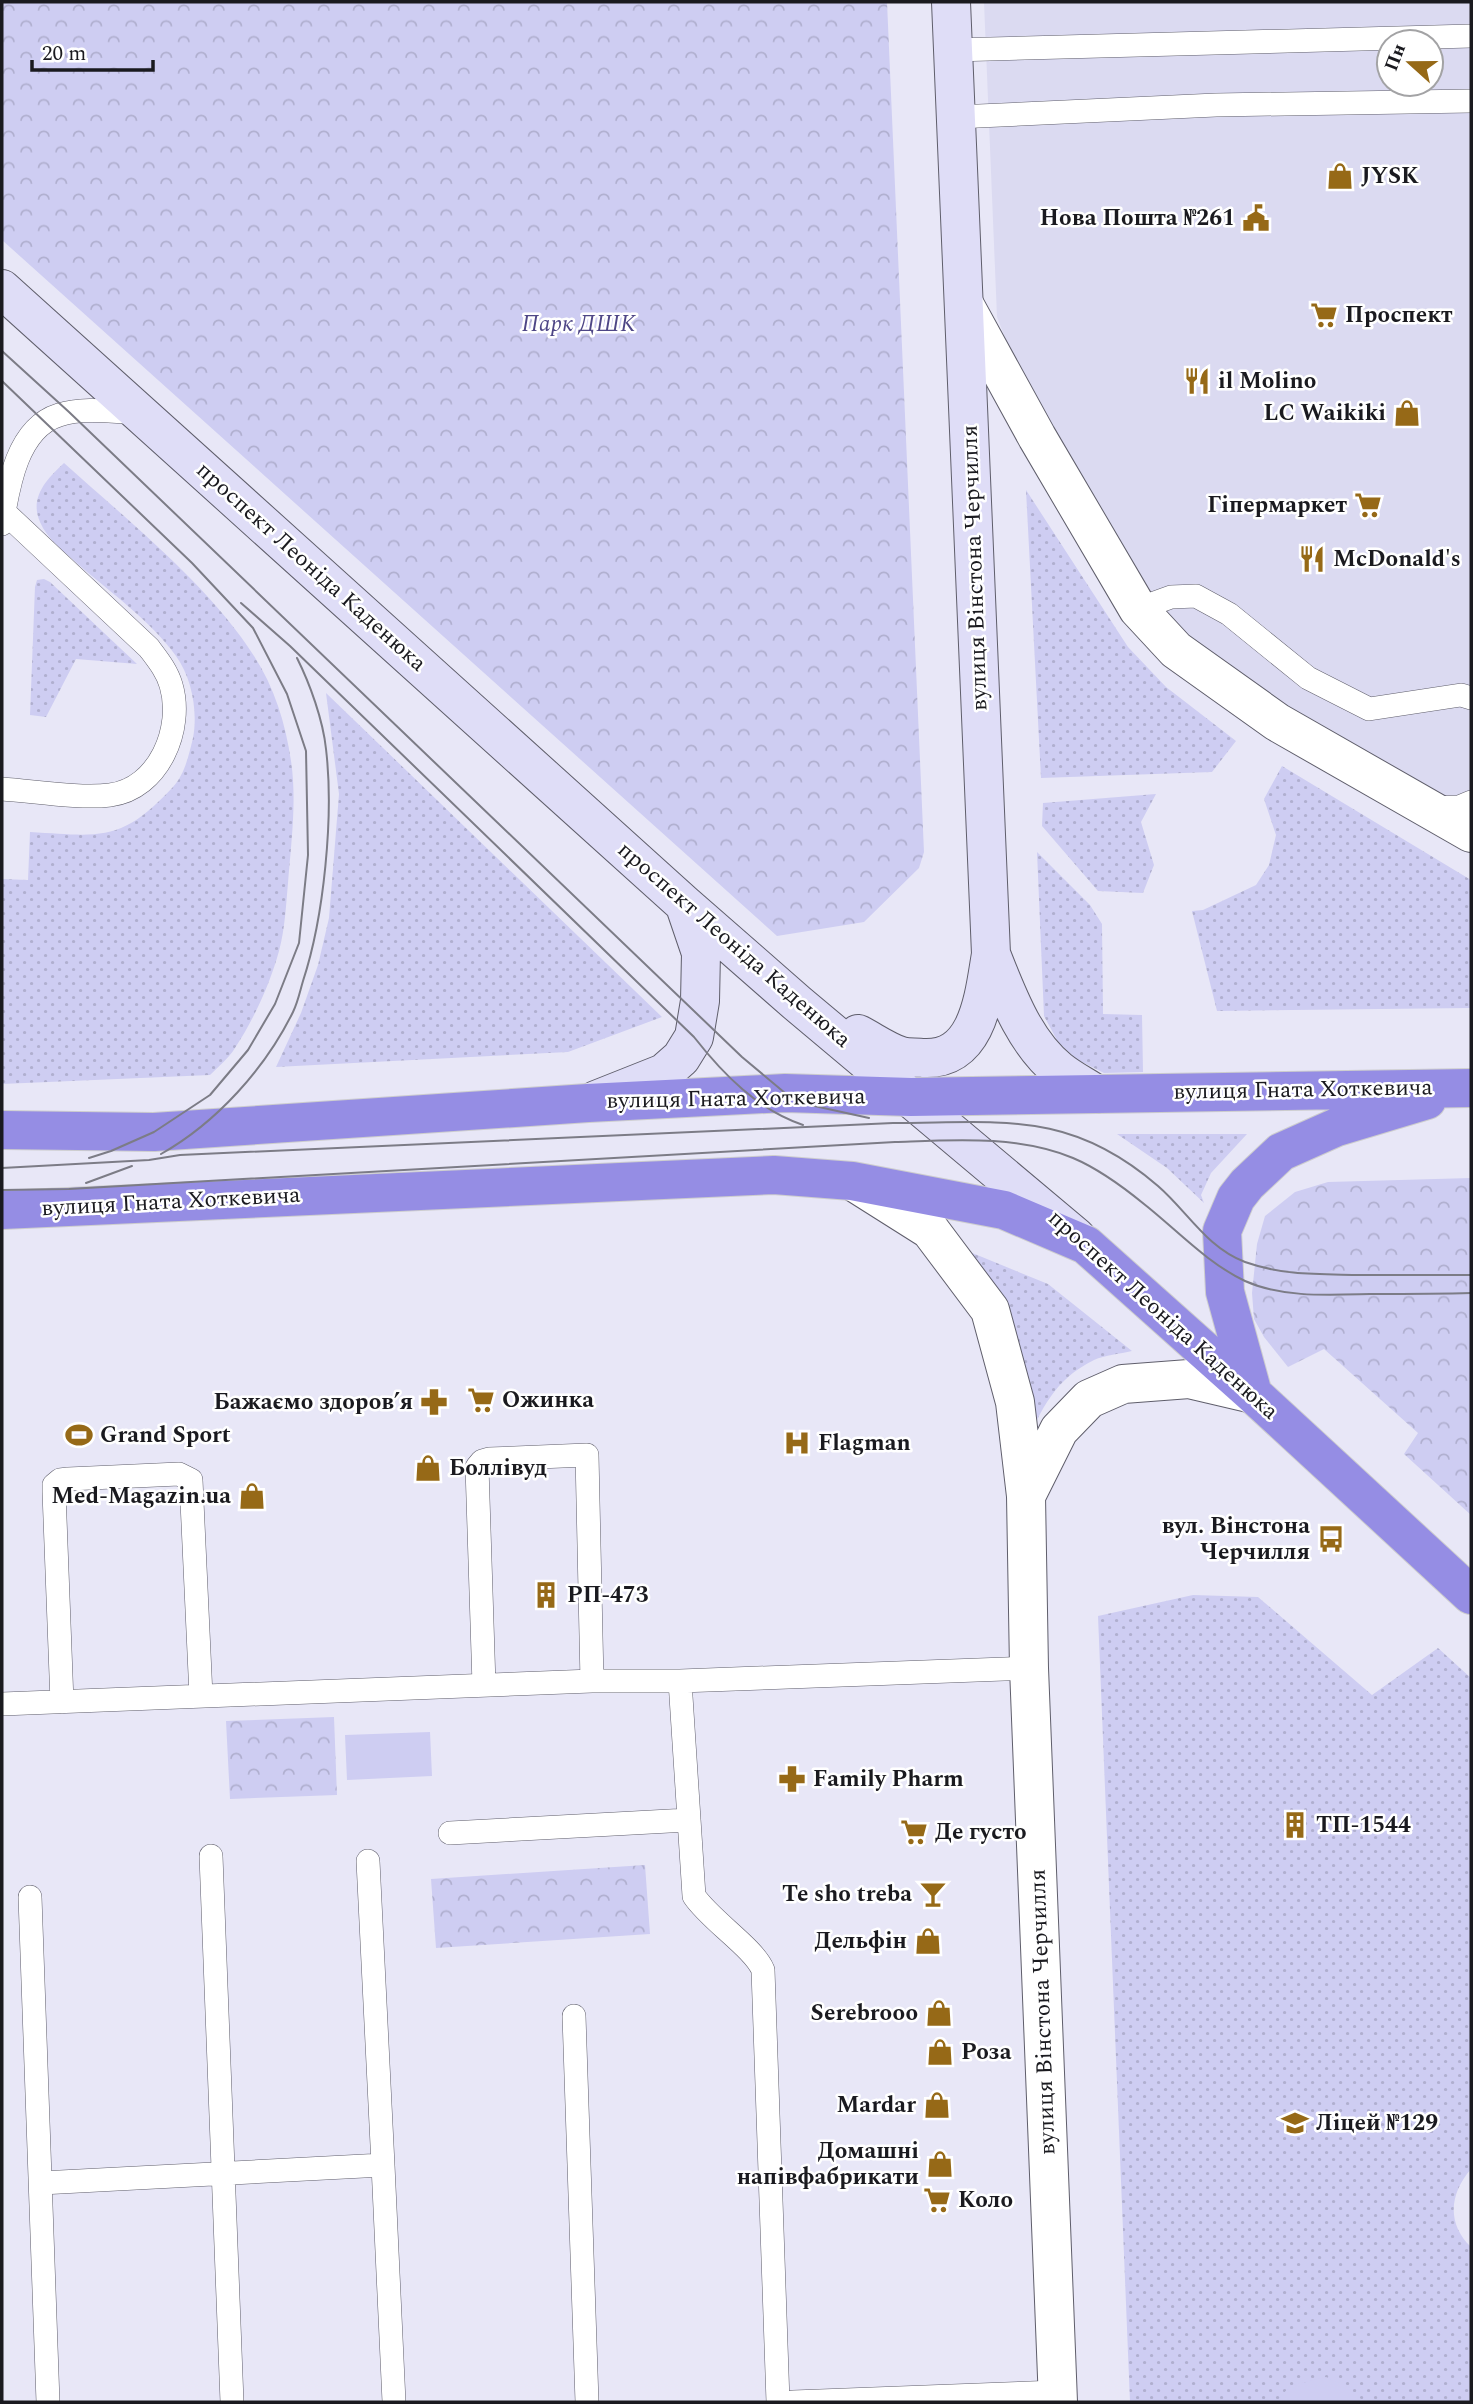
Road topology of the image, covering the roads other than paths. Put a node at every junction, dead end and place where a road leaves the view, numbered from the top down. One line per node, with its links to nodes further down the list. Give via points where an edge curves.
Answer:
1 (951, 2): 3 (street, вулиця Вінстона Черчилля)
2 (1471, 36): 3 (lane)
3 (953, 50): 5 (street, вулиця Вінстона Черчилля)
4 (1471, 101): 5 (lane, via 1216,104)
5 (956, 117): 7 (street, вулиця Вінстона Черчилля)
6 (2, 289): 8 (street, проспект Леоніда Каденюка)
7 (964, 304): 10 (street); 17 (street, вулиця Вінстона Черчилля)
8 (140, 413): 9 (lane, via 69,412 46,421 18,459); 16 (street, проспект Леоніда Каденюка)
9 (2, 515): 12 (lane, via 149,648 171,685 174,706 171,738 163,755 142,782 128,791 110,795)
10 (1138, 609): 11 (lane, via 1171,597 1195,596 1229,614 1308,678 1369,709 1461,695); 14 (street, via 1176,650 1253,706)
11 (1471, 698)
12 (2, 789)
13 (1471, 802): 14 (lane)
14 (1429, 809): 15 (street)
15 (1471, 833)
16 (684, 904): 18 (street, проспект Леоніда Каденюка); 22 (street, via 701,953 694,1037 664,1073)
17 (991, 954): 18 (street, via 972,1032 957,1050 933,1058 902,1056); 20 (street, вулиця Вінстона Черчилля, via 1009,1001 1036,1045 1059,1070)
18 (797, 1003): 21 (street, проспект Леоніда Каденюка)
19 (1470, 1088): 20 (highway, вулиця Гната Хоткевича); 27 (highway, via 1337,1127 1281,1152 1236,1198 1222,1231 1225,1292)
20 (1096, 1094): 21 (highway, вулиця Гната Хоткевича)
21 (911, 1097): 22 (highway, вулиця Гната Хоткевича, via 785,1093); 26 (street, проспект Леоніда Каденюка)
22 (588, 1103): 23 (highway, вулиця Гната Хоткевича, via 155,1132)
23 (2, 1130)
24 (852, 1181): 25 (highway, вулиця Гната Хоткевича, via 774,1175); 26 (highway, вулиця Гната Хоткевича, via 1004,1210); 28 (street, вулиця Вінстона Черчилля, via 930,1230 990,1310 1016,1402)
25 (2, 1210)
26 (1086, 1245): 27 (highway, проспект Леоніда Каденюка)
27 (1253, 1394): 28 (street, вулиця Вінстона Черчилля, via 1189,1379 1123,1384 1089,1399 1059,1430); 29 (highway, проспект Леоніда Каденюка)
28 (1026, 1496): 30 (street, вулиця Вінстона Черчилля)
29 (1471, 1595)
30 (1030, 1668): 32 (lane); 45 (street, вулиця Вінстона Черчилля)
31 (592, 1681): 32 (lane); 33 (lane); 33 (lane, via 587,1455 489,1459 477,1467)
32 (680, 1681): 37 (lane)
33 (484, 1685): 34 (lane)
34 (201, 1696): 35 (lane); 35 (lane, via 191,1480 179,1474 81,1478 54,1485)
35 (62, 1702): 36 (lane)
36 (2, 1704)
37 (688, 1820): 38 (lane); 50 (lane, via 694,1896 763,1970)
38 (450, 1833)
39 (211, 1856): 47 (lane)
40 (368, 1861): 43 (lane)
41 (30, 1897): 44 (lane)
42 (573, 2015): 49 (lane)
43 (383, 2165): 44 (lane); 48 (lane)
44 (41, 2183): 46 (lane)
45 (1058, 2397): 51 (lane)
46 (48, 2402)
47 (232, 2402)
48 (394, 2402)
49 (587, 2402)
50 (778, 2402)
51 (793, 2402)

